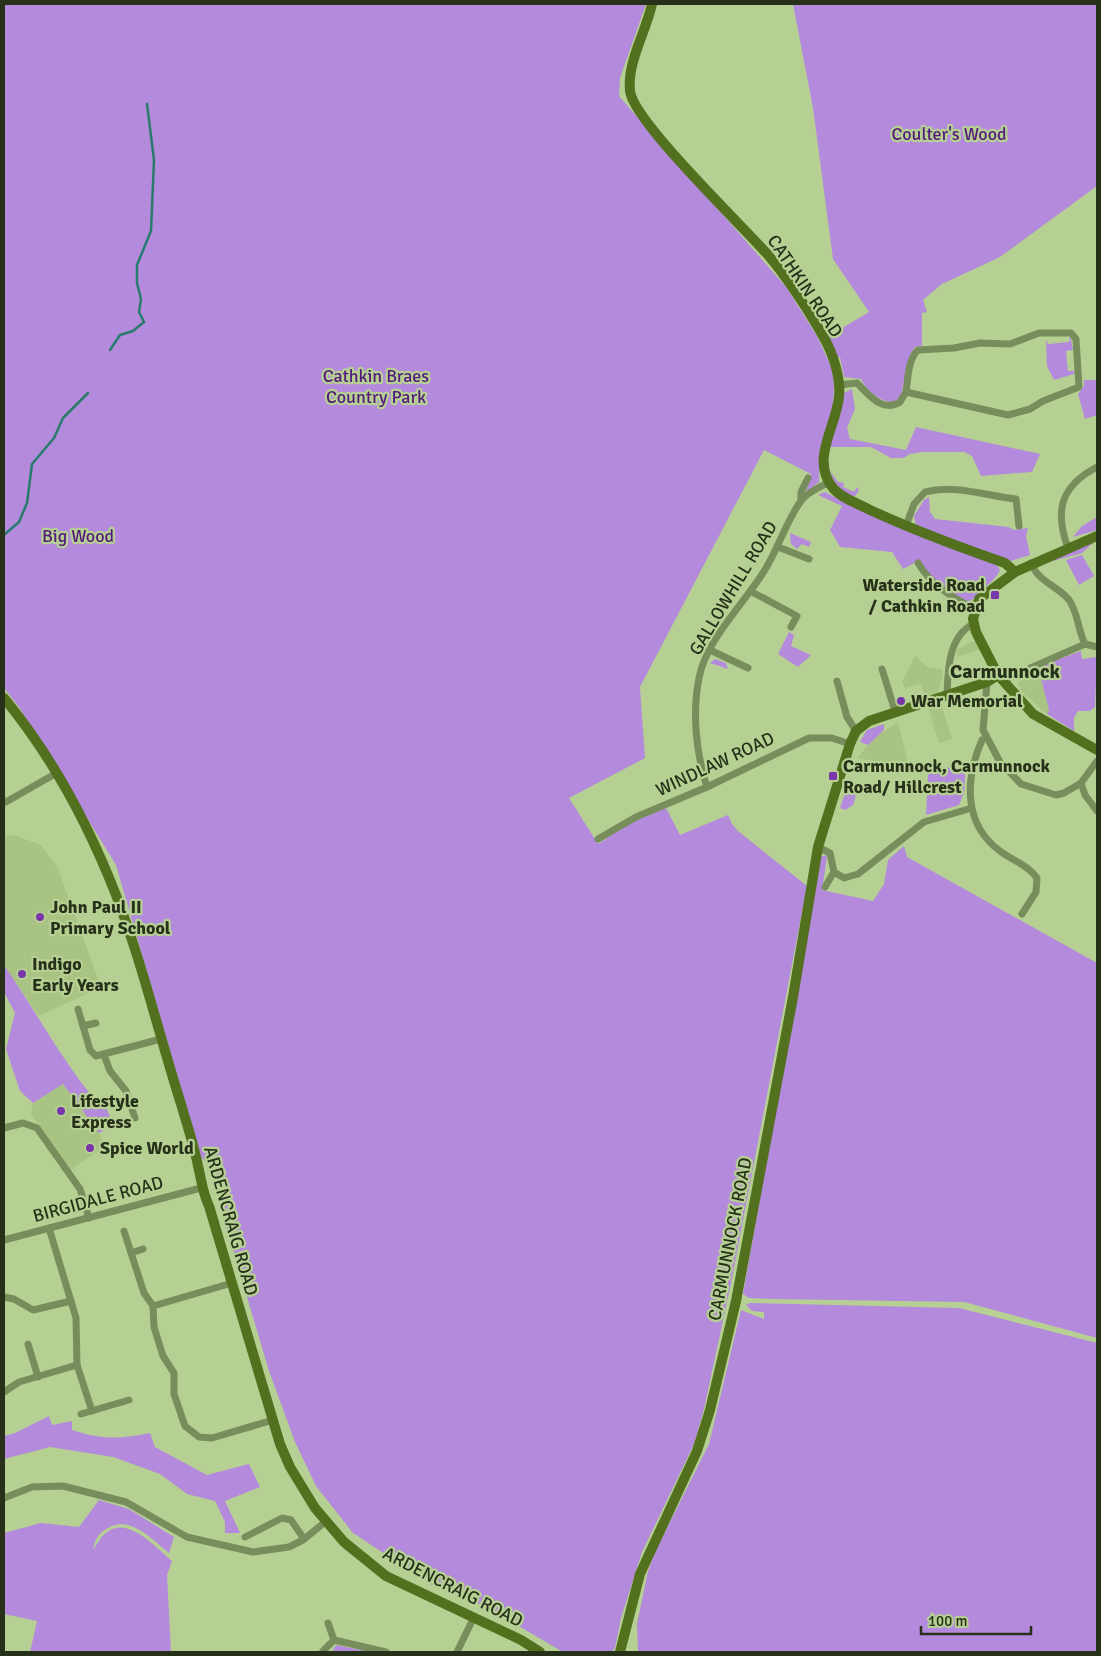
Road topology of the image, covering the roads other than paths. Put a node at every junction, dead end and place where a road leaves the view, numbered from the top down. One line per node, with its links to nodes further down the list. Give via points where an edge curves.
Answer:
1 (652, 4): 2 (street, CATHKIN ROAD, via 631,71 630,92 638,112 769,256 824,337)
2 (839, 385): 3 (street, via 857,384 875,402 884,405 900,402); 6 (street, CATHKIN ROAD, via 838,404 824,450)
3 (906, 392): 3 (street, via 914,354 918,350 980,343 1016,343 1039,333 1071,332 1076,339 1078,387 1017,414 1000,414)
4 (1097, 467): 12 (street, via 1072,484 1064,500 1060,522)
5 (808, 478): 7 (street, GALLOWHILL ROAD)
6 (829, 482): 7 (street); 8 (street, via 856,503)
7 (801, 500): 11 (street, GALLOWHILL ROAD)
8 (906, 526): 9 (street, via 914,504 926,492 940,490 967,490 1016,499); 16 (street, via 1005,563)
9 (1019, 526)
10 (1097, 536): 12 (street)
11 (778, 547): 13 (street); 17 (street, GALLOWHILL ROAD)
12 (1068, 548): 15 (street)
13 (809, 559)
14 (918, 563): 18 (street, via 942,590)
15 (1031, 563): 16 (street); 21 (street, via 1036,574 1068,598)
16 (1015, 572): 18 (street, via 988,591)
17 (752, 592): 20 (street, via 798,616); 23 (street, GALLOWHILL ROAD)
18 (975, 609): 19 (street)
19 (973, 624): 26 (street); 29 (street, via 960,635 953,649)
20 (791, 627)
21 (1085, 644): 22 (street); 26 (street)
22 (1097, 647)
23 (710, 650): 24 (street); 39 (street, GALLOWHILL ROAD, via 699,678 696,739)
24 (748, 668)
25 (882, 669): 31 (street)
26 (1001, 677): 28 (street); 35 (street, via 1034,714)
27 (837, 681): 32 (street, via 847,717)
28 (987, 682): 29 (street); 38 (street, via 983,730 1000,762 1021,784 1056,795)
29 (946, 695): 31 (street)
30 (4, 698): 37 (street, ARDENCRAIG ROAD)
31 (895, 711): 32 (street, via 869,721)
32 (856, 731): 34 (street, CARMUNNOCK ROAD)
33 (982, 740): 41 (street, via 969,780)
34 (850, 744): 39 (street, WINDLAW ROAD, via 832,738 809,738); 44 (street, CARMUNNOCK ROAD)
35 (1097, 750)
36 (1097, 761): 38 (street)
37 (56, 774): 40 (street); 51 (street, ARDENCRAIG ROAD, via 89,834 116,895)
38 (1081, 783): 42 (street)
39 (707, 787): 43 (street, WINDLAW ROAD, via 636,817)
40 (4, 803)
41 (972, 808): 45 (street, via 924,822 858,874 844,878); 47 (street, via 989,842 1028,867 1037,878 1036,892)
42 (1097, 811)
43 (598, 839)
44 (818, 847): 45 (street, via 830,853); 82 (street, CARMUNNOCK ROAD, via 736,1301 712,1400 697,1451 640,1574)
45 (834, 872): 46 (street)
46 (825, 887)
47 (1026, 911)
48 (78, 1009): 50 (street)
49 (96, 1023): 50 (street)
50 (83, 1026): 52 (street, via 92,1053)
51 (161, 1039): 52 (street); 57 (street, ARDENCRAIG ROAD, via 198,1167)
52 (104, 1055): 53 (street, via 110,1071)
53 (129, 1100): 54 (street); 55 (street)
54 (115, 1104)
55 (135, 1118)
56 (4, 1128): 58 (street, via 23,1123 37,1128 80,1189)
57 (201, 1188): 58 (street, BIRGIDALE ROAD); 64 (street, ARDENCRAIG ROAD)
58 (89, 1218): 59 (street, BIRGIDALE ROAD)
59 (49, 1228): 61 (street, BIRGIDALE ROAD); 66 (street)
60 (124, 1231): 63 (street)
61 (4, 1240)
62 (143, 1249): 63 (street)
63 (131, 1253): 67 (street, via 144,1293)
64 (232, 1283): 67 (street); 75 (street, ARDENCRAIG ROAD)
65 (4, 1297): 66 (street, via 33,1310)
66 (71, 1301): 69 (street, via 77,1324)
67 (153, 1306): 75 (street, via 154,1327 162,1356 174,1373 174,1394 185,1426 199,1437 212,1438)
68 (28, 1344): 70 (street)
69 (77, 1365): 70 (street); 73 (street)
70 (38, 1377): 71 (street, via 15,1384)
71 (4, 1392)
72 (129, 1400): 73 (street)
73 (92, 1411): 74 (street)
74 (81, 1414)
75 (273, 1420): 77 (street, ARDENCRAIG ROAD, via 290,1467)
76 (4, 1498): 79 (street, via 32,1487 64,1486 126,1502 188,1536 253,1552 289,1547)
77 (325, 1522): 79 (street); 80 (street, ARDENCRAIG ROAD, via 386,1576)
78 (245, 1537): 79 (street, via 282,1518 290,1520)
79 (304, 1539)
80 (474, 1617): 86 (street); 87 (street, ARDENCRAIG ROAD)
81 (328, 1623): 83 (street)
82 (628, 1624): 88 (street, CARMUNNOCK ROAD); 89 (street, CARMUNNOCK ROAD)
83 (334, 1640): 84 (street); 85 (street)
84 (323, 1651)
85 (386, 1652)
86 (457, 1652)
87 (540, 1652)
88 (620, 1652)
89 (628, 1652)

